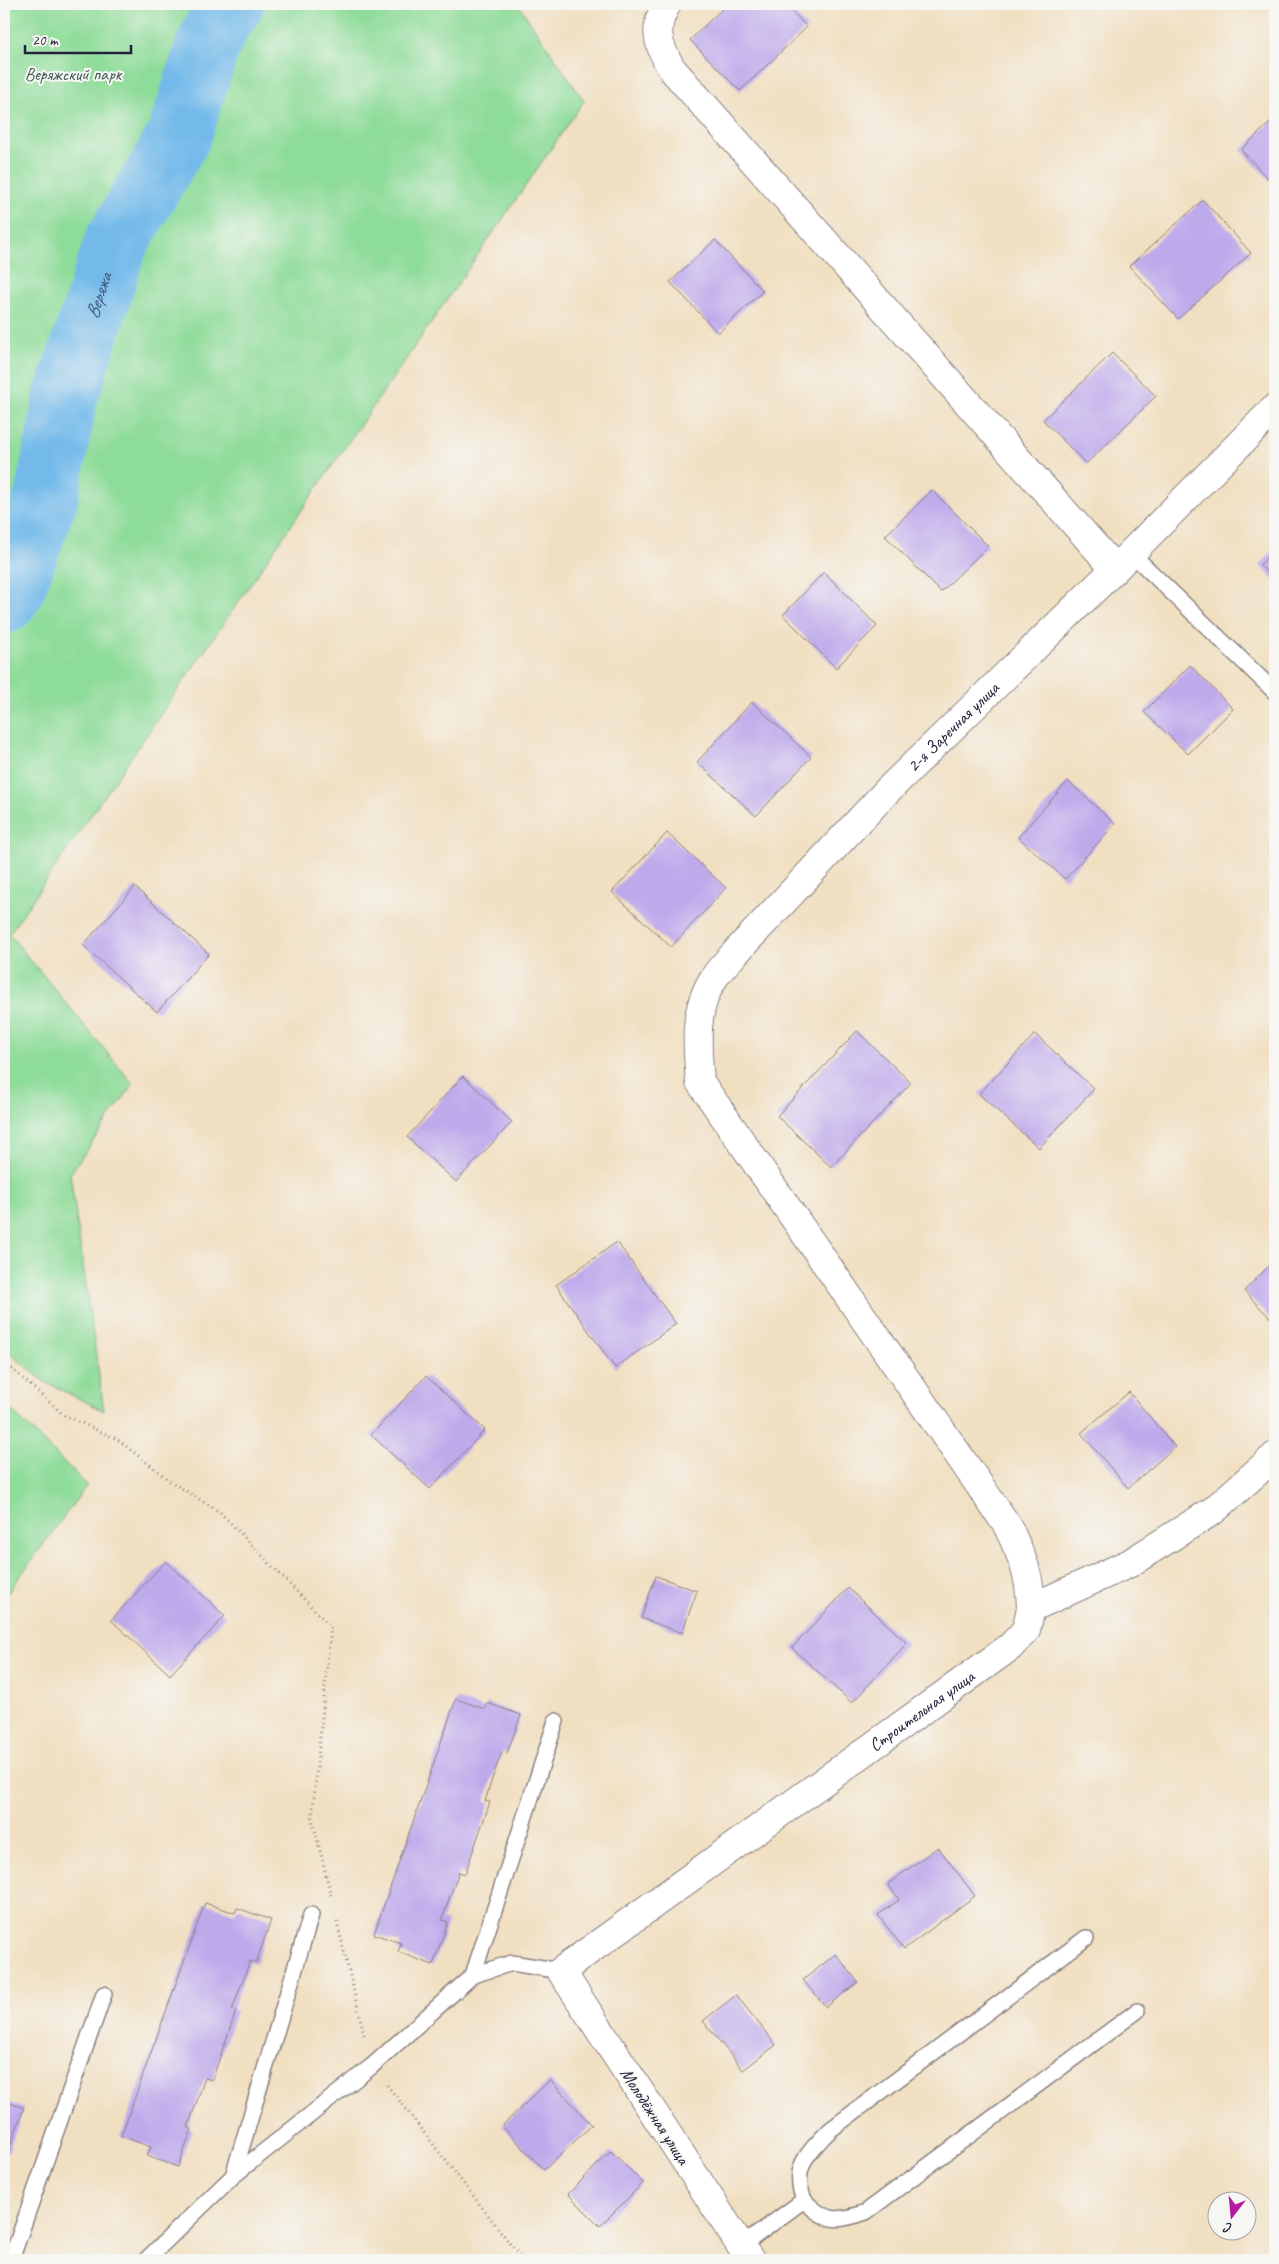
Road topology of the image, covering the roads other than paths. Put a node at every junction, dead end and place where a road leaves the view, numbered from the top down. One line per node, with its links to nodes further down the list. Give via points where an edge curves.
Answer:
1 (667, 4): 3 (street, via 658,26 660,50 672,69)
2 (1275, 408): 3 (street, 2-я Заречная улица)
3 (1123, 561): 4 (lane); 5 (street, 2-я Заречная улица, via 887,791 714,978 701,1004 697,1043)
4 (1275, 692)
5 (700, 1082): 7 (street, Строительная улица, via 1007,1525 1027,1566)
6 (1275, 1456): 7 (street, via 1214,1510 1139,1558)
7 (1031, 1608): 11 (street, Строительная улица, via 1026,1630 1010,1647)
8 (556, 1721): 12 (lane)
9 (311, 1915): 15 (lane)
10 (1086, 1938): 16 (lane, via 830,2130 814,2147 799,2171 798,2186)
11 (560, 1971): 12 (lane, via 512,1963); 17 (street, Молодёжная улица)
12 (473, 1975): 15 (lane, via 372,2066)
13 (104, 1994): 18 (lane)
14 (1137, 2011): 16 (lane, via 866,2212 847,2219 831,2219 820,2215)
15 (233, 2176): 19 (lane)
16 (804, 2200): 17 (lane)
17 (738, 2256)
18 (11, 2260)
19 (146, 2260)

